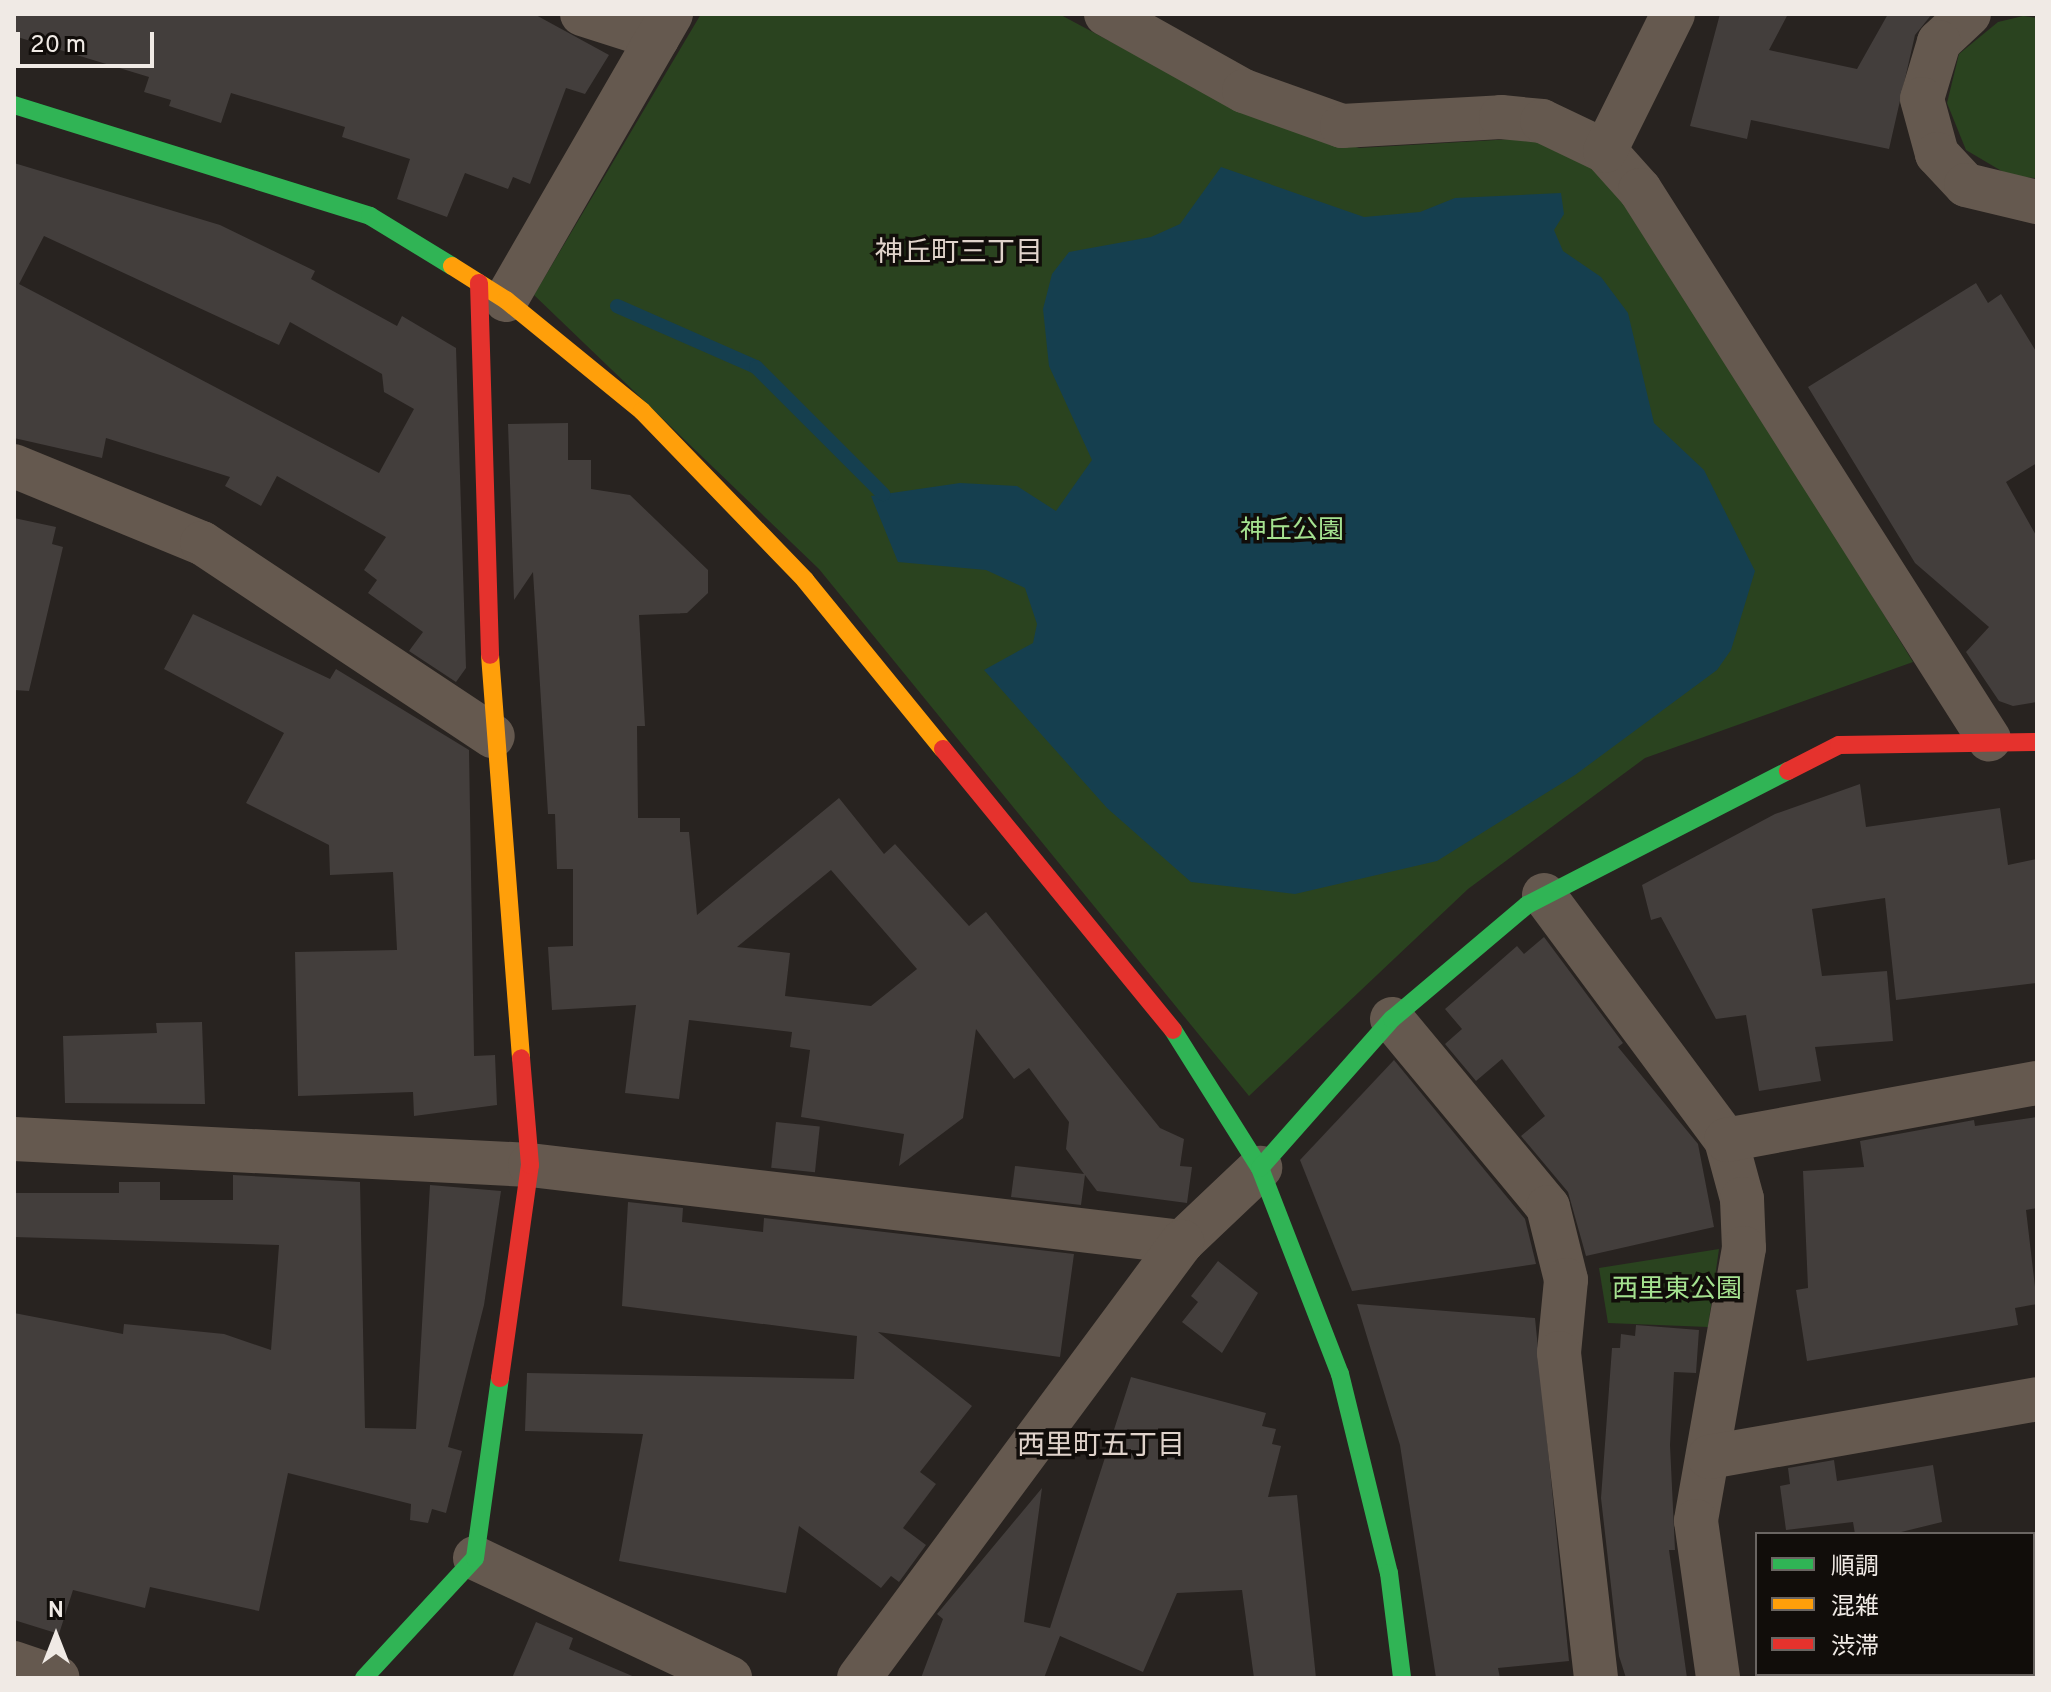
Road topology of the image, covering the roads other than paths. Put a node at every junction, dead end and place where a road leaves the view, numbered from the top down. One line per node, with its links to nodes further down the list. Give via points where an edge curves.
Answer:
1 (582, 14): 5 (street)
2 (1106, 14): 7 (street, via 1244,91 1342,126 1501,117 1542,121)
3 (1673, 14): 7 (street)
4 (1969, 14): 8 (street, via 1939,42 1922,99 1937,154 1966,185)
5 (664, 26): 9 (street)
6 (14, 105): 9 (street, via 370,216)
7 (1605, 151): 12 (street, via 1640,190)
8 (2037, 202)
9 (493, 292): 11 (street); 20 (street, via 642,411 805,580 1178,1036)
10 (14, 466): 11 (street, via 202,543)
11 (493, 736): 19 (street)
12 (1989, 739): 13 (street); 14 (street, via 1839,745)
13 (2037, 742)
14 (1544, 895): 15 (street); 18 (street)
15 (1392, 1019): 20 (street); 31 (street, via 1548,1207 1566,1280 1559,1353)
16 (2037, 1083): 18 (street)
17 (14, 1139): 19 (street, via 286,1147)
18 (1726, 1140): 23 (street, via 1742,1199 1744,1248)
19 (530, 1165): 21 (street); 24 (street)
20 (1260, 1168): 21 (street); 30 (street, via 1340,1374 1389,1573)
21 (1182, 1242): 29 (street)
22 (2037, 1399): 23 (street)
23 (1709, 1457): 32 (street, via 1696,1521)
24 (475, 1558): 27 (street); 28 (street)
25 (14, 1663): 26 (street)
26 (58, 1678)
27 (364, 1678)
28 (730, 1678)
29 (859, 1678)
30 (1402, 1678)
31 (1596, 1678)
32 (1718, 1678)

